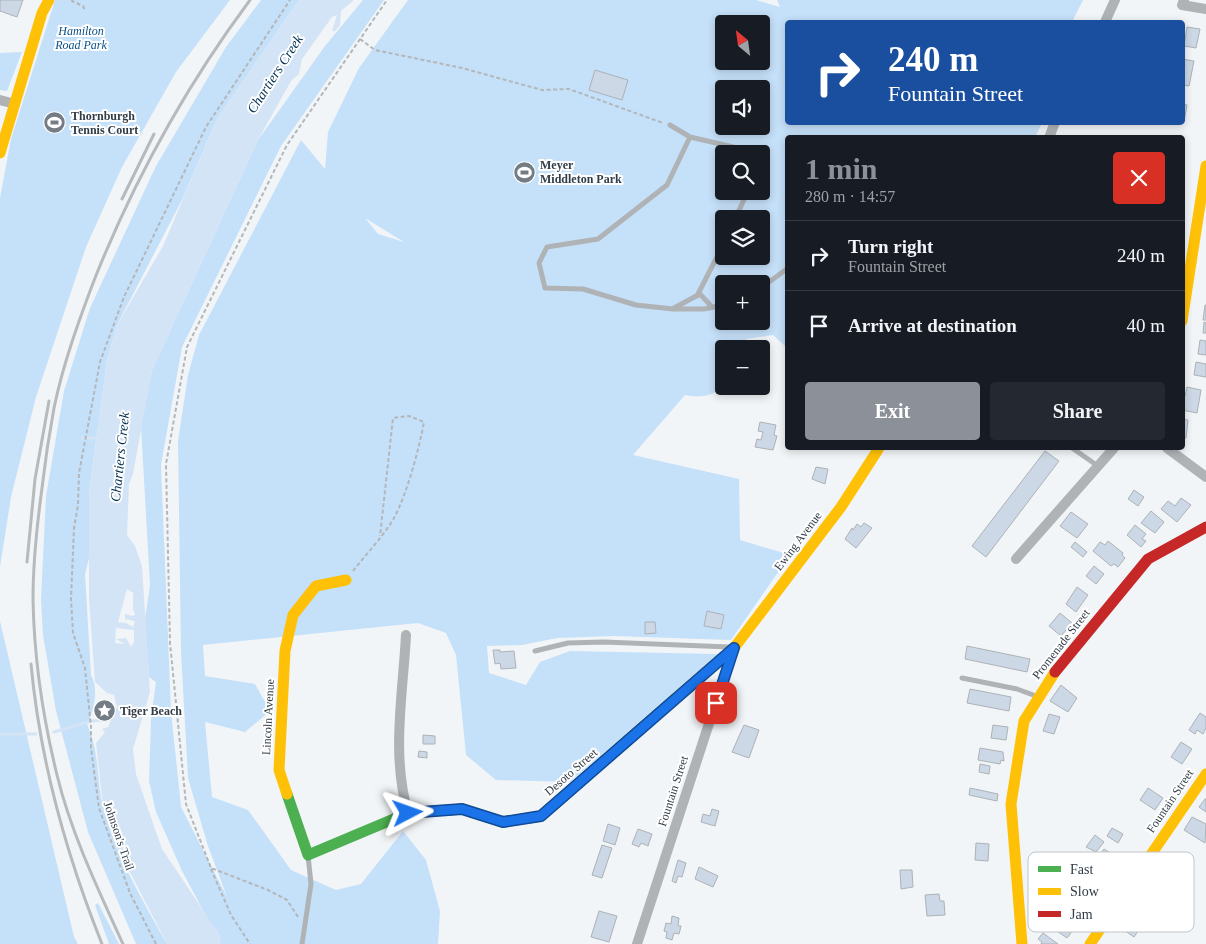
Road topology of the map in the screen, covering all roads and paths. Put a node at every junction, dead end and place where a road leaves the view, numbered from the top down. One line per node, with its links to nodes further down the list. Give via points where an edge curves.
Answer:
1 (49, 0): 12 (street, via 42,13)
2 (73, 0): 8 (path)
3 (290, 0): 48 (path, Johnson's Trail, via 206,127 124,297 100,362 79,473 71,599 73,633 85,668 90,748 99,808 130,893)
4 (387, 0): 10 (path)
5 (1115, 0): 9 (street)
6 (1184, 0): 7 (street, via 1182,5)
7 (1206, 9)
8 (85, 10)
9 (1106, 20)
10 (360, 39): 13 (path, via 375,50 462,68 542,90 569,89); 45 (path, via 287,145 187,347 176,405 166,464 170,643 186,804)
11 (0, 100): 12 (street)
12 (15, 104): 16 (street)
13 (670, 125): 14 (lane)
14 (690, 137): 15 (lane); 25 (lane, via 667,185 598,239 547,247 540,263 545,288 583,289 636,305)
15 (725, 145)
16 (0, 153)
17 (1206, 166): 22 (street)
18 (715, 261): 21 (lane)
19 (785, 270): 20 (lane)
20 (770, 281)
21 (697, 296): 24 (lane, via 700,294); 25 (lane)
22 (1185, 302)
23 (715, 306): 24 (lane)
24 (712, 307): 25 (lane)
25 (673, 309)
26 (878, 450): 37 (street, Ewing Avenue, via 841,507)
27 (1075, 450): 30 (lane)
28 (1112, 450): 30 (street)
29 (1170, 450): 31 (street)
30 (1098, 466): 34 (street)
31 (1206, 477)
32 (1206, 527): 40 (street, Promenade Street, via 1148,559 1054,672)
33 (380, 536): 33 (path, via 394,518 419,451 424,422 408,416 393,418); 35 (path)
34 (1016, 559)
35 (346, 580): 44 (street, Lincoln Avenue, via 316,586 293,615 287,642 279,770)
36 (406, 635): 42 (street, via 398,752 402,792)
37 (734, 648): 38 (lane, via 604,642 568,643); 42 (street, Desoto Street, via 541,816 503,822 462,809); 51 (street, Fountain Street)
38 (535, 651)
39 (962, 678): 40 (lane, via 1017,689)
40 (1038, 697): 52 (street, Promenade Street, via 1024,722 1012,804)
41 (1206, 774): 43 (street, Fountain Street)
42 (408, 813): 44 (street, Desoto Street)
43 (1153, 852)
44 (308, 855): 46 (lane, via 311,884)
45 (211, 868): 46 (path, via 287,900); 49 (path, via 231,915)
46 (304, 925): 50 (lane)
47 (1098, 932): 53 (street, Fountain Street)
48 (156, 944)
49 (250, 944)
50 (302, 944)
51 (637, 944)
52 (1022, 944)
53 (1090, 944)

